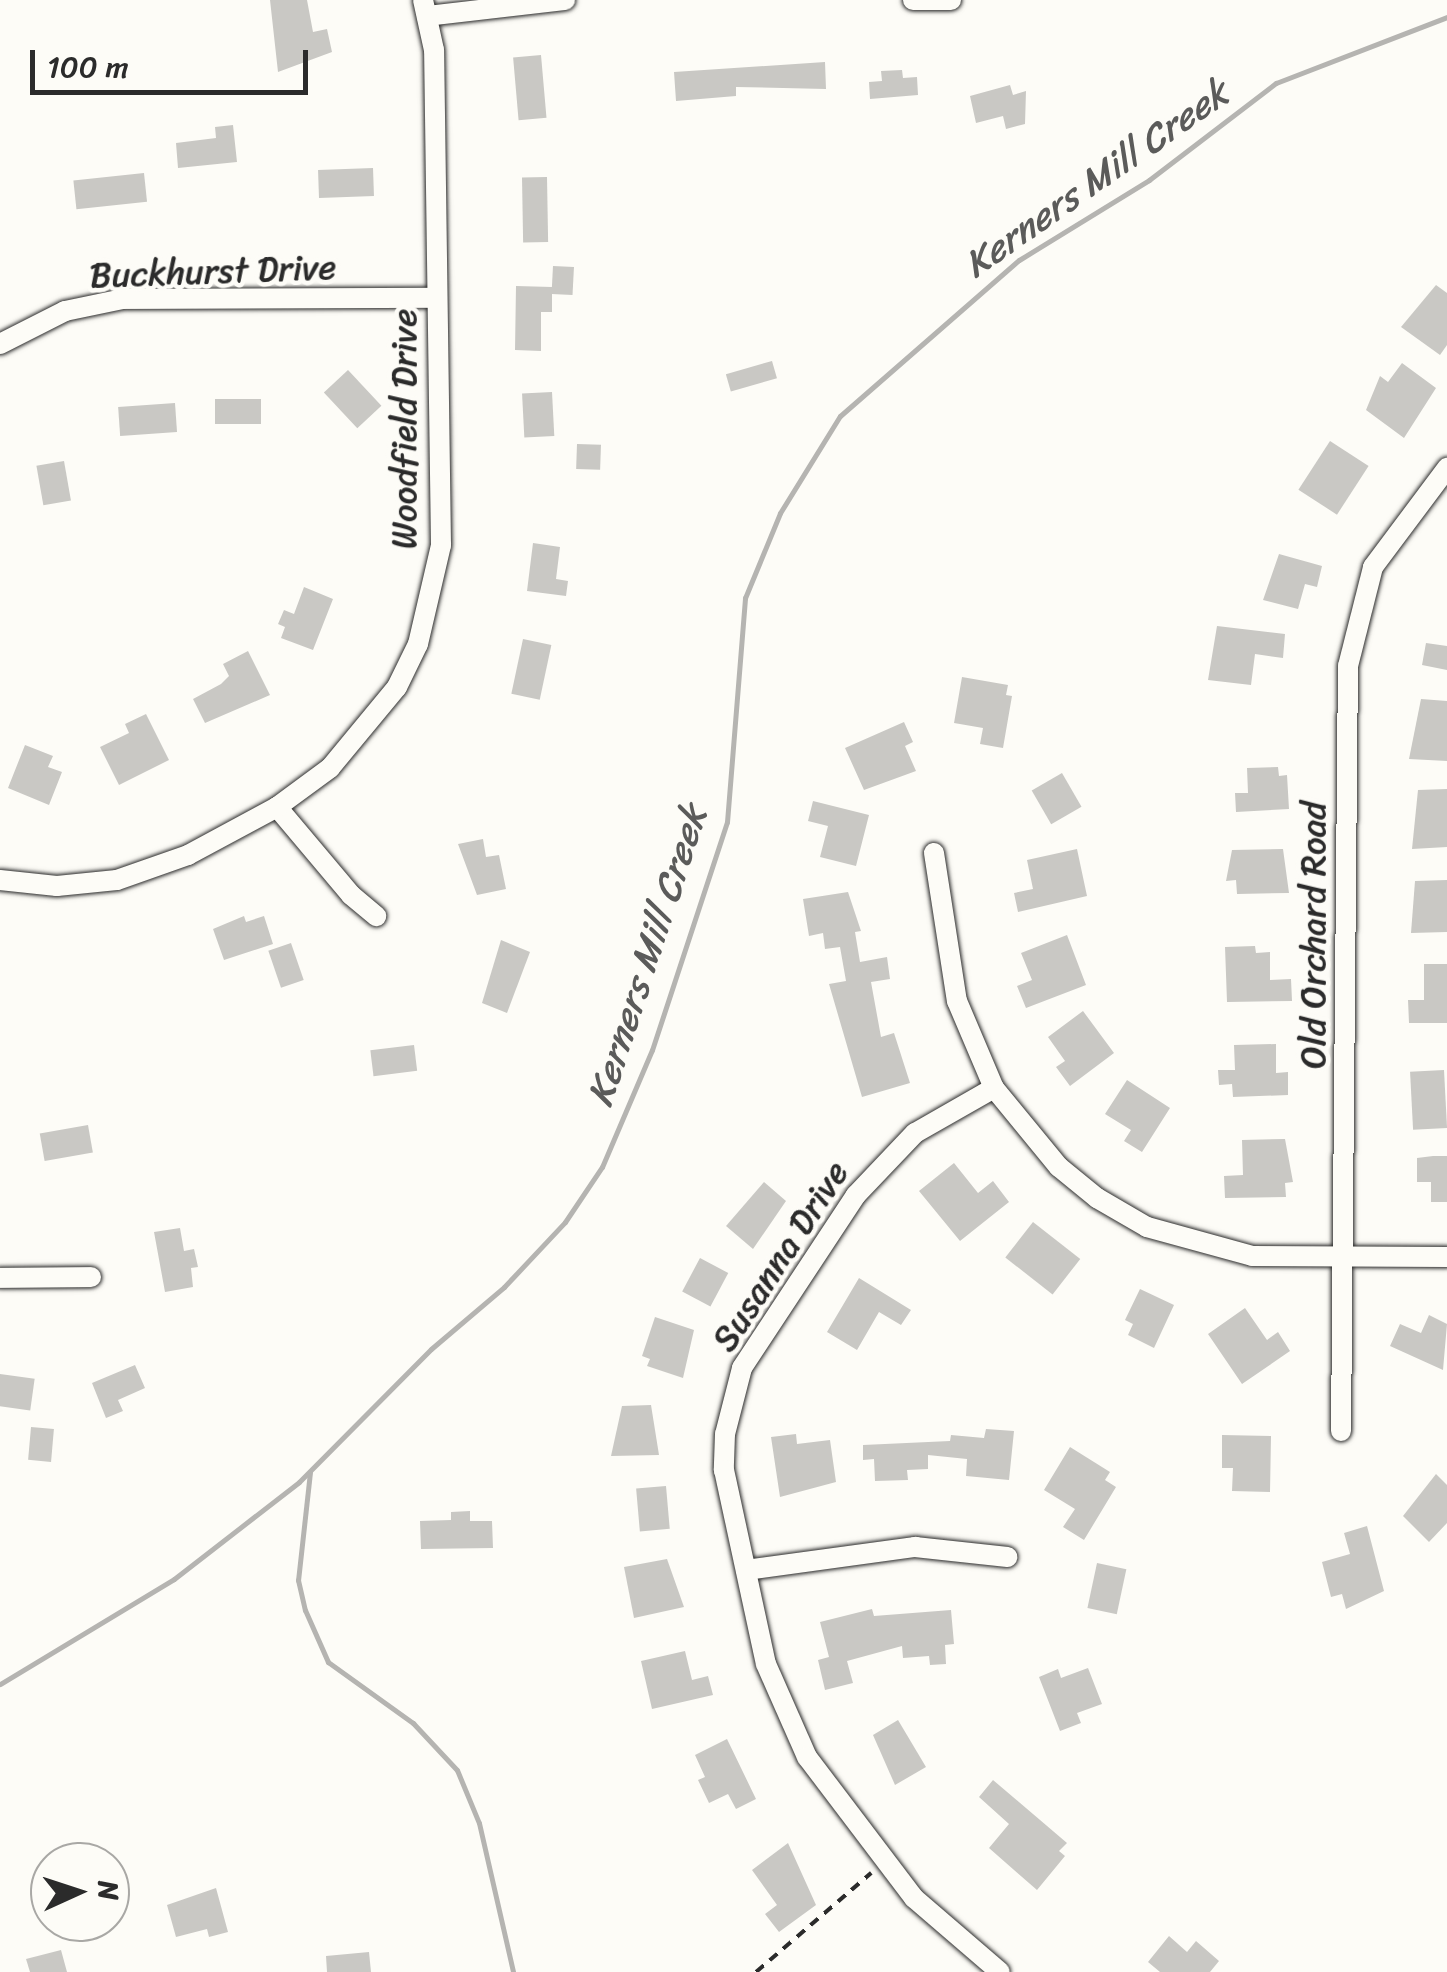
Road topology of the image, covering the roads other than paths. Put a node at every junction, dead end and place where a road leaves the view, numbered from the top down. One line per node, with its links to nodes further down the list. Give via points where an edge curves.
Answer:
1 (565, 0): 4 (street)
2 (913, 0): 3 (street)
3 (951, 0)
4 (425, 8): 5 (street, Woodfield Drive, via 434,50)
5 (436, 298): 6 (street, Buckhurst Drive, via 123,300 64,311); 8 (street, Woodfield Drive, via 440,545 418,644 397,688 330,768)
6 (0, 344)
7 (1447, 468): 14 (street, Old Orchard Road, via 1373,567 1348,666)
8 (277, 807): 10 (street, Woodfield Drive, via 150,872 57,886); 11 (street)
9 (934, 854): 12 (street, via 957,1002)
10 (0, 880)
11 (376, 916)
12 (994, 1088): 14 (street, via 1060,1166 1147,1226 1252,1256); 19 (street, Susanna Drive, via 885,1158 749,1354 731,1398 724,1470)
13 (1447, 1257): 14 (street)
14 (1346, 1258): 17 (street, Old Orchard Road)
15 (91, 1277): 16 (street)
16 (0, 1278)
17 (1342, 1431)
18 (1007, 1557): 19 (street, via 915,1547)
19 (746, 1570): 20 (street, Susanna Drive, via 766,1664 808,1757 914,1898)
20 (1000, 1972)

